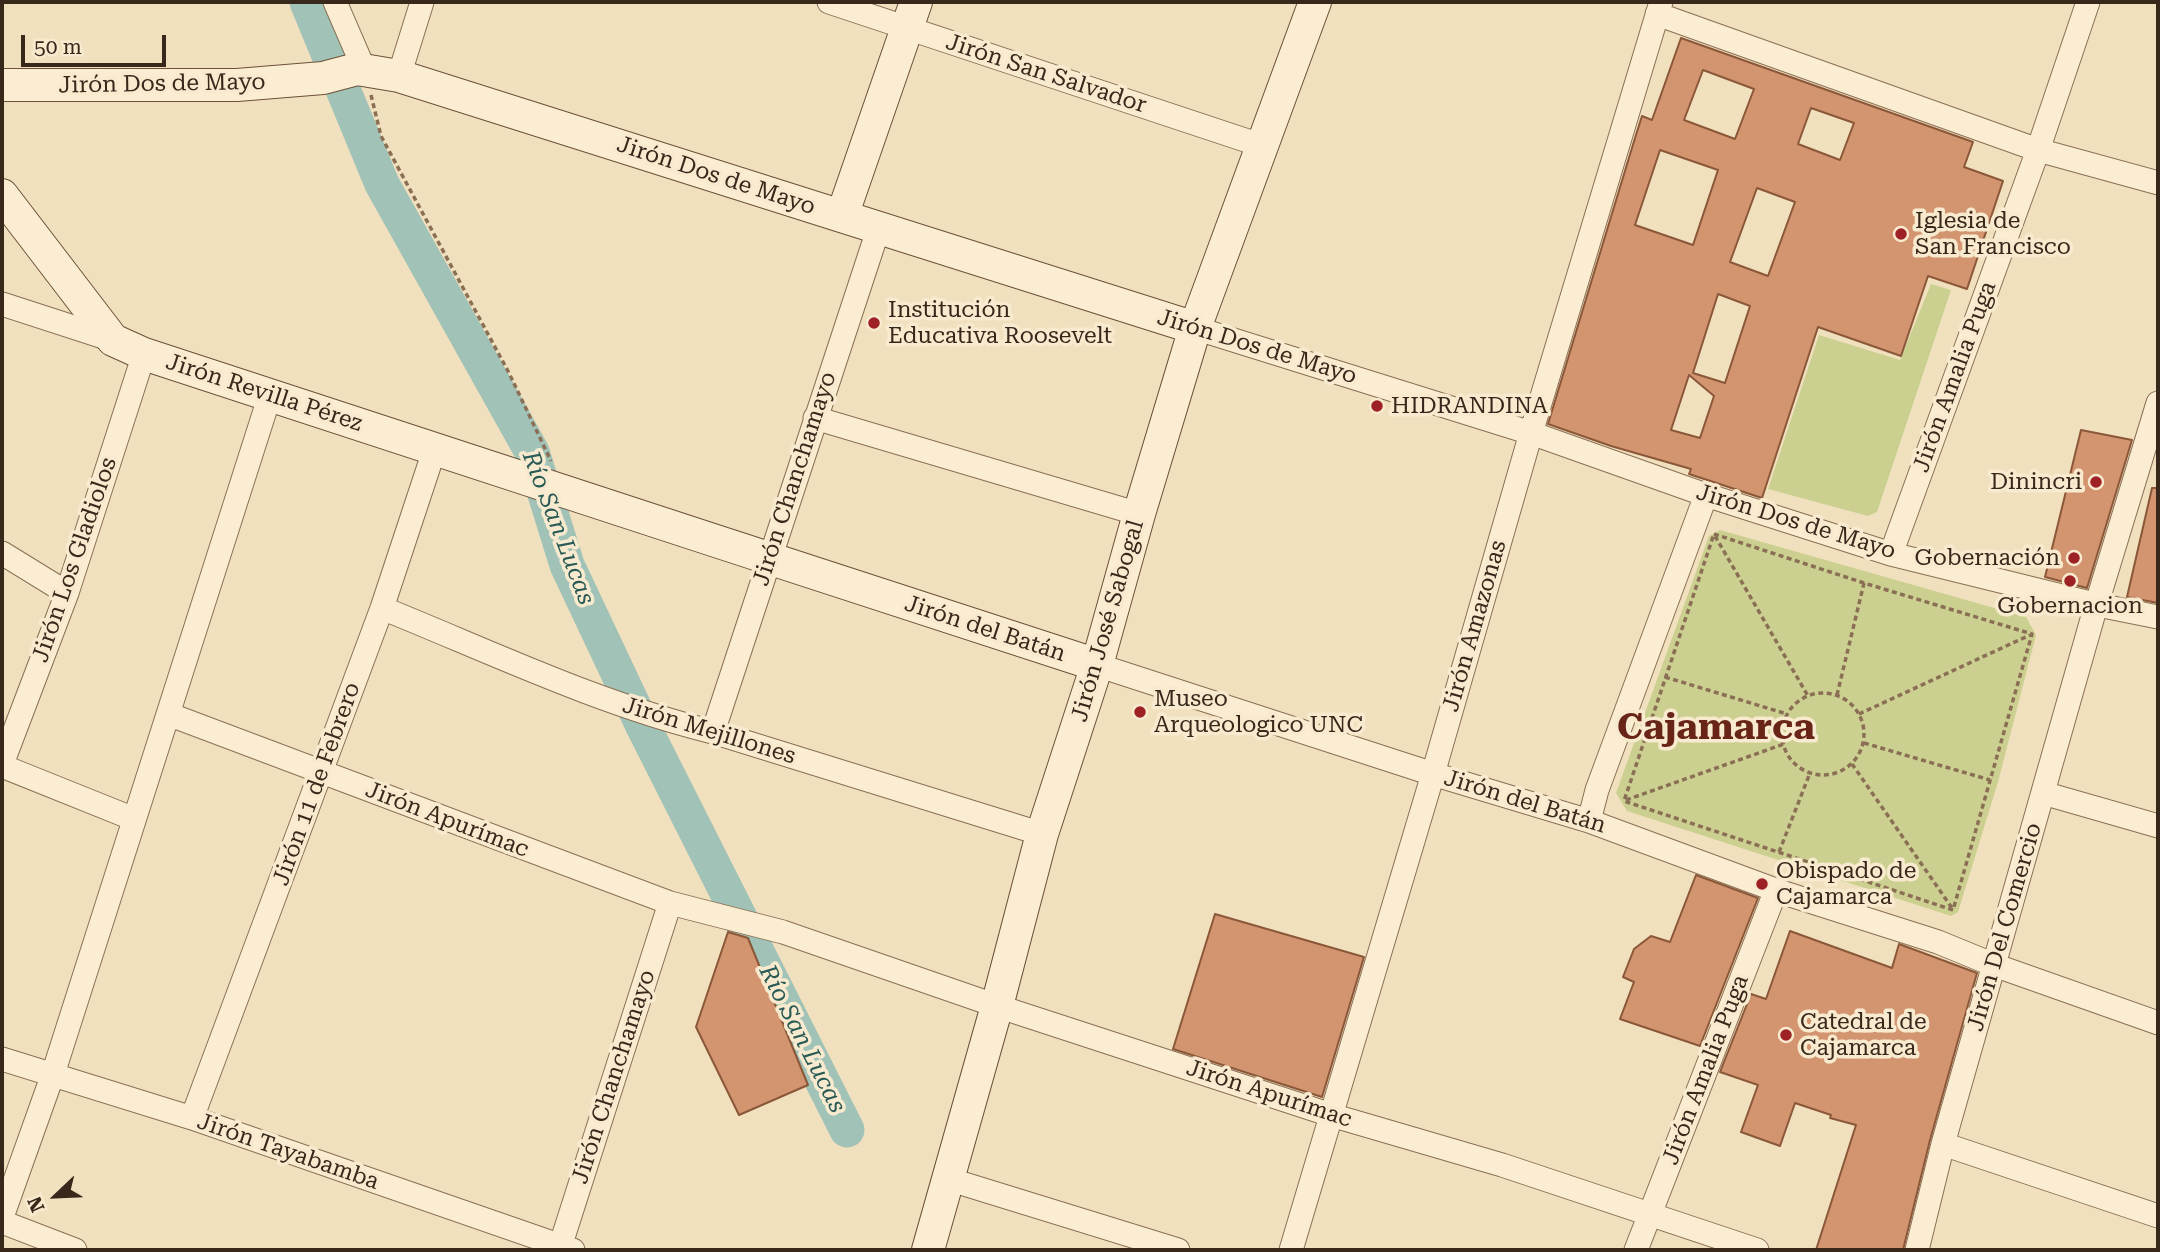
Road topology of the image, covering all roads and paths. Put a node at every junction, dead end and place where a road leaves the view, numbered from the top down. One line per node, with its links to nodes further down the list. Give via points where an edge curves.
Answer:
1 (335, 2): 8 (street)
2 (422, 2): 9 (street)
3 (829, 2): 7 (street, Jirón San Salvador)
4 (1315, 2): 11 (street, Jirón José Sabogal)
5 (2088, 2): 12 (street, Jirón Amalia Puga)
6 (1659, 8): 12 (street); 24 (street, Jirón Amazonas)
7 (911, 15): 11 (street, Jirón San Salvador); 15 (street)
8 (361, 69): 9 (street, Jirón Dos de Mayo); 10 (street, Jirón Dos de Mayo, via 323,78 237,85); 26 (path, via 381,136 509,373)
9 (399, 75): 15 (street, Jirón Dos de Mayo)
10 (2, 85)
11 (1263, 146): 18 (street, Jirón José Sabogal)
12 (2038, 150): 13 (street); 30 (street, Jirón Amalia Puga)
13 (2158, 183)
14 (2, 195): 19 (street)
15 (842, 216): 16 (street, Jirón Dos de Mayo)
16 (879, 227): 18 (street, Jirón Dos de Mayo); 23 (street, Jirón Chanchamayo)
17 (2, 304): 19 (street, Jirón Revilla Pérez)
18 (1195, 328): 24 (street, Jirón Dos de Mayo); 28 (street, Jirón José Sabogal)
19 (113, 340): 20 (street, Jirón Revilla Pérez)
20 (144, 354): 21 (street, Jirón Revilla Pérez); 34 (street, Jirón Los Gladiolos)
21 (270, 395): 25 (street, Jirón Revilla Pérez); 43 (street)
22 (2158, 403): 35 (street, Jirón Del Comercio)
23 (815, 418): 28 (street); 32 (street, Jirón Chanchamayo)
24 (1531, 433): 27 (street, Jirón Dos de Mayo); 53 (street, Jirón Amazonas)
25 (435, 448): 26 (street, Jirón Revilla Pérez); 36 (street, Jirón 11 de Febrero)
26 (548, 485): 32 (street, Jirón del Batán)
27 (1706, 495): 30 (street, Jirón Dos de Mayo); 58 (street)
28 (1139, 514): 39 (street, Jirón José Sabogal)
29 (1714, 534): 33 (path); 40 (path); 42 (path)
30 (1891, 554): 35 (street, Jirón Dos de Mayo)
31 (3, 557): 34 (street)
32 (769, 557): 39 (street, Jirón del Batán); 46 (street, Jirón Chanchamayo)
33 (1864, 583): 38 (path); 41 (path)
34 (67, 593): 50 (street, Jirón Los Gladiolos)
35 (2098, 605): 37 (street, Jirón Dos de Mayo); 55 (street, Jirón Del Comercio)
36 (382, 608): 46 (street, Jirón Mejillones, via 612,701); 51 (street, Jirón 11 de Febrero)
37 (2158, 617)
38 (2032, 634): 44 (path); 54 (path)
39 (1097, 665): 53 (street, Jirón del Batán); 60 (street, Jirón José Sabogal)
40 (1665, 677): 45 (path); 56 (path)
41 (1837, 695): 42 (path); 44 (path)
42 (1808, 696): 45 (path)
43 (167, 714): 51 (street, Jirón Apurímac); 57 (street)
44 (1859, 714): 47 (path)
45 (1787, 715): 48 (path)
46 (713, 732): 60 (street, Jirón Mejillones)
47 (1863, 743): 49 (path); 54 (path)
48 (1784, 744): 52 (path, via 1795,763); 56 (path)
49 (1852, 764): 52 (path, via 1836,773); 64 (path)
50 (2, 765): 57 (street)
51 (322, 772): 63 (street, Jirón Apurímac); 71 (street, Jirón 11 de Febrero)
52 (1810, 773): 61 (path)
53 (1433, 774): 58 (street, Jirón del Batán); 70 (street, Jirón Amazonas)
54 (1990, 780): 64 (path)
55 (2043, 793): 59 (street); 65 (street, Jirón Del Comercio)
56 (1624, 801): 61 (path)
57 (134, 819): 69 (street)
58 (1589, 821): 62 (street, Jirón del Batán)
59 (2158, 826)
60 (1042, 834): 66 (street, Jirón José Sabogal)
61 (1780, 852): 64 (path)
62 (1776, 890): 65 (street, Jirón del Batán, via 1938,942); 74 (street, Jirón Amalia Puga)
63 (670, 904): 66 (street, Jirón Apurímac, via 782,932); 77 (street, Jirón Chanchamayo)
64 (1953, 910)
65 (1994, 965): 67 (street, Jirón del Batán); 72 (street, Jirón Del Comercio)
66 (998, 1006): 70 (street, Jirón Apurímac); 73 (street, Jirón José Sabogal)
67 (2158, 1023)
68 (2, 1059): 69 (street, Jirón Tayabamba)
69 (53, 1074): 71 (street, Jirón Tayabamba); 76 (street)
70 (1331, 1115): 74 (street, Jirón Apurímac); 81 (street, Jirón Amazonas)
71 (192, 1118): 77 (street, Jirón Tayabamba)
72 (1942, 1144): 75 (street); 84 (street, Jirón Del Comercio)
73 (948, 1179): 79 (street, Jirón José Sabogal); 80 (street)
74 (1651, 1215): 82 (street, Jirón Amalia Puga); 83 (street, Jirón Apurímac)
75 (2158, 1216)
76 (2, 1219): 78 (street)
77 (564, 1249)
78 (75, 1250)
79 (928, 1250)
80 (1178, 1250)
81 (1292, 1250)
82 (1636, 1250)
83 (1757, 1250)
84 (1917, 1250)

